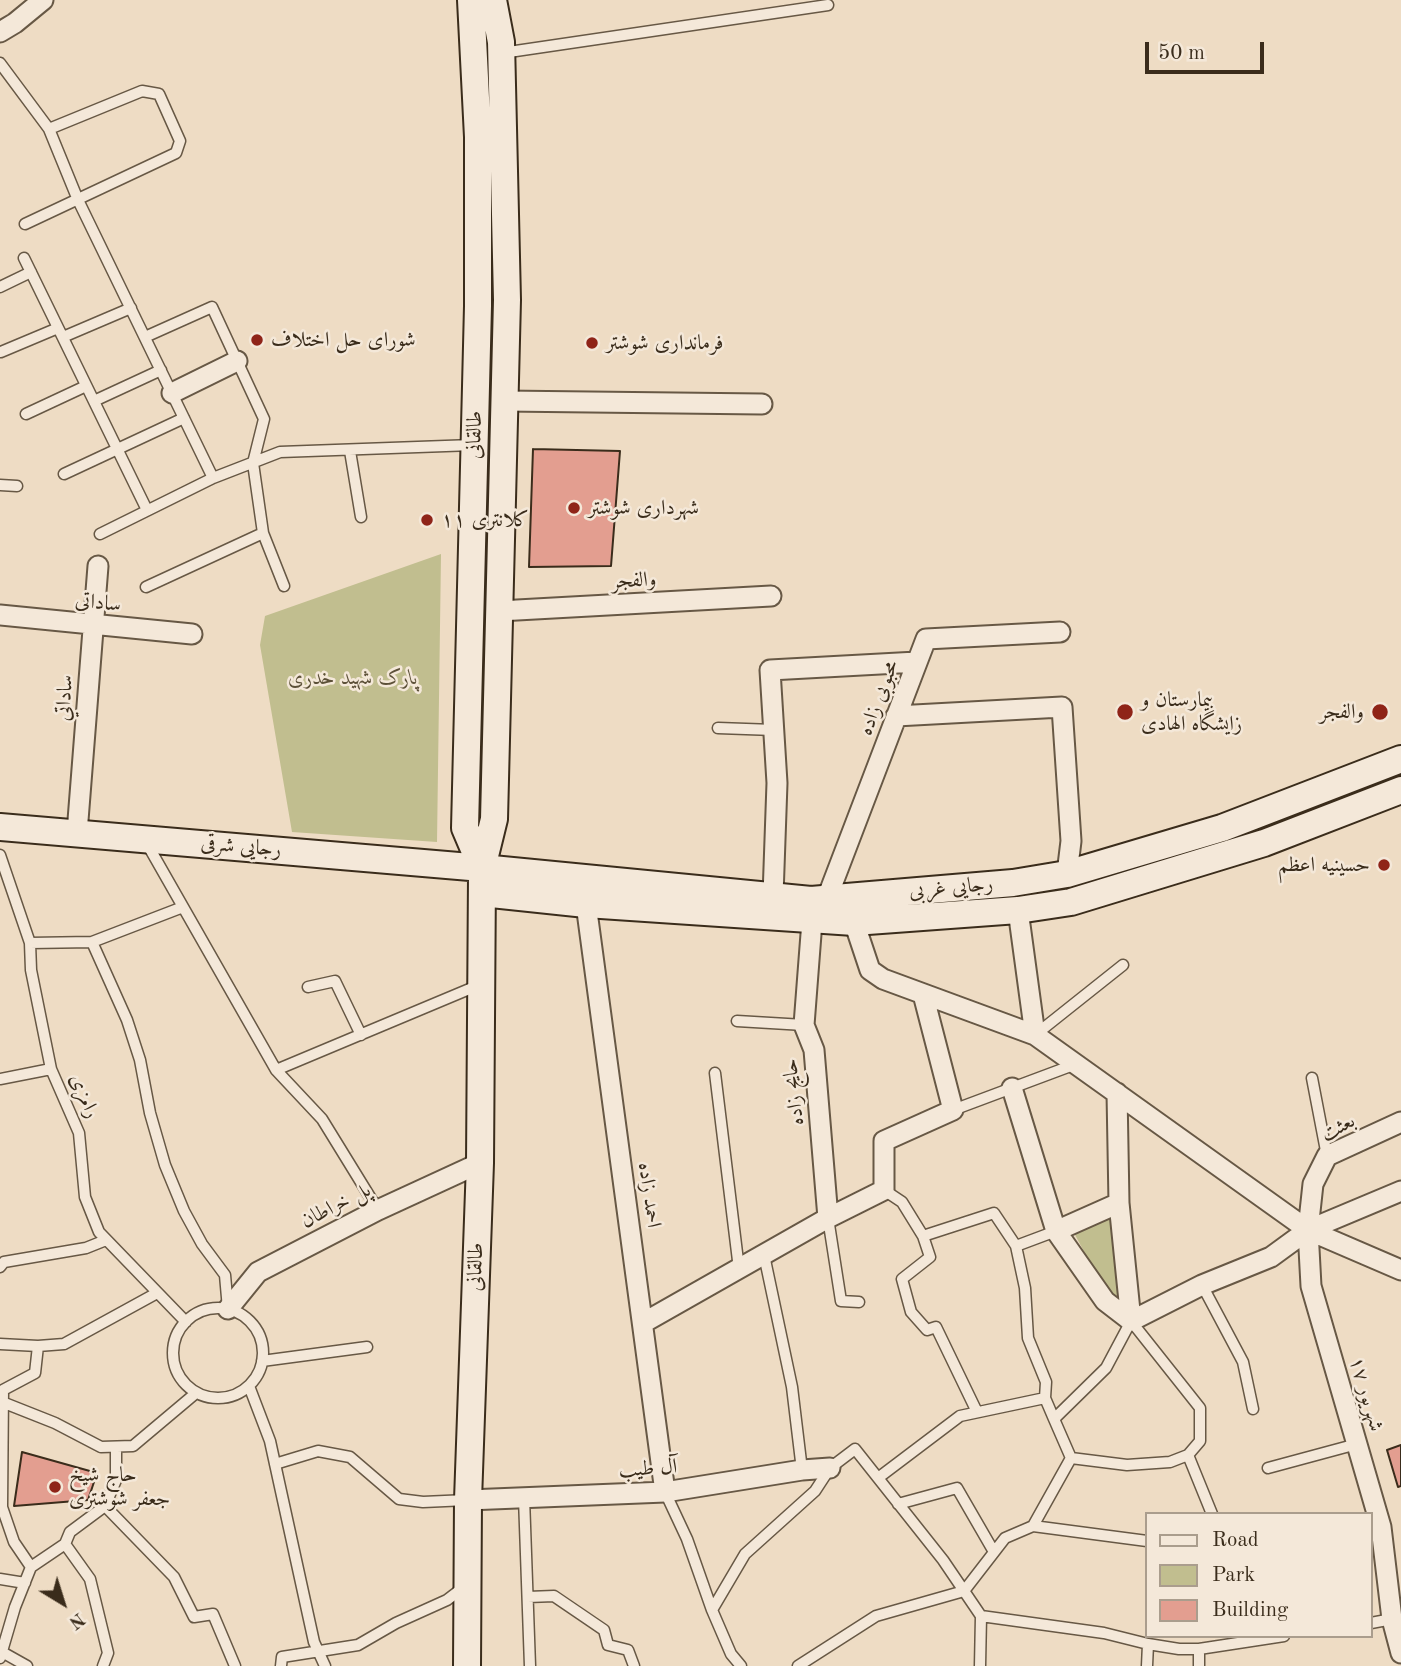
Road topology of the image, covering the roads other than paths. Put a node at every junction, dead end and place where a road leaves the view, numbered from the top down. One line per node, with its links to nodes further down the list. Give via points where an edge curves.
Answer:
1 (43, 0): 5 (street)
2 (471, 0): 27 (main road, طالقانی, via 478,137)
3 (493, 0): 6 (main road, طالقانی)
4 (828, 5): 6 (lane)
5 (0, 32)
6 (501, 53): 23 (main road, طالقانی, via 507,300)
7 (0, 63): 8 (lane)
8 (49, 129): 9 (lane); 9 (lane, via 142,91 159,94 180,141 176,153)
9 (78, 200): 10 (lane); 14 (lane)
10 (25, 224)
11 (24, 258): 12 (lane)
12 (31, 272): 13 (lane); 15 (lane)
13 (0, 287)
14 (131, 308): 15 (lane); 16 (lane)
15 (60, 332): 17 (lane); 20 (lane)
16 (145, 337): 18 (lane, via 212,307); 19 (lane)
17 (1, 352)
18 (237, 361): 21 (street); 30 (lane, via 264,419)
19 (161, 370): 21 (lane); 22 (lane)
20 (86, 386): 22 (lane); 25 (lane)
21 (172, 393): 26 (lane)
22 (94, 401): 28 (lane)
23 (504, 401): 24 (street); 43 (main road, طالقانی)
24 (762, 404)
25 (26, 414)
26 (184, 418): 28 (lane); 32 (lane)
27 (475, 445): 29 (lane); 59 (main road, طالقانی, via 466,828)
28 (117, 449): 31 (lane); 35 (lane)
29 (350, 451): 30 (lane, via 280,452); 36 (lane)
30 (253, 463): 32 (lane); 37 (lane)
31 (64, 474)
32 (213, 478): 35 (lane)
33 (0, 485): 34 (lane)
34 (17, 486)
35 (147, 510): 38 (lane)
36 (360, 517)
37 (263, 533): 40 (lane); 41 (lane)
38 (100, 534)
39 (98, 566): 45 (street, ساداتي)
40 (284, 586)
41 (146, 587)
42 (771, 596): 43 (street, والفجر)
43 (499, 611): 59 (main road, طالقانی, via 494,819)
44 (0, 615): 45 (street, ساداتی)
45 (93, 625): 47 (street, ساداتی); 55 (street, ساداتي)
46 (1060, 632): 48 (street, محبوبی زاده, via 926,639)
47 (192, 634)
48 (917, 662): 49 (street, محبوبی زاده); 51 (street, via 770,670)
49 (896, 716): 58 (street, via 1062,707 1071,841); 61 (street, محبوبی زاده)
50 (718, 728): 51 (lane)
51 (774, 730): 60 (street)
52 (1401, 758): 58 (main road, رجایی غربی, via 1222,828)
53 (1401, 790): 62 (main road, رجایی غربی, via 1264,843)
54 (0, 827): 55 (main road, رجایی شرقی)
55 (77, 833): 56 (main road, رجایی شرقی)
56 (144, 839): 59 (main road, رجایی شرقی); 64 (lane)
57 (0, 855): 69 (lane, رامزی)
58 (1067, 874): 61 (main road, رجایی غربی, via 1013,883); 62 (main road)
59 (482, 880): 60 (main road, رجایی غربی); 63 (main road, رجایی غربی); 71 (main road, طالقانی)
60 (773, 896): 61 (main road, رجایی غربی)
61 (827, 898)
62 (1071, 902): 65 (main road, رجایی غربی)
63 (586, 904): 66 (main road, رجایی غربی); 110 (street, احمد زاده)
64 (183, 907): 68 (lane); 80 (lane)
65 (1018, 910): 67 (main road, رجایی غربی); 77 (street)
66 (812, 921): 67 (main road, رجایی غربی); 75 (street, حایج زاده)
67 (854, 922): 73 (street, via 870,970)
68 (92, 942): 69 (lane); 107 (lane, via 130,1030 165,1165 202,1244 225,1275)
69 (30, 943): 79 (lane, رامزی)
70 (1124, 965): 77 (lane)
71 (481, 985): 76 (lane); 89 (main road, طالقانی)
72 (308, 988): 76 (lane, via 335,981)
73 (923, 994): 77 (street); 86 (street)
74 (737, 1021): 75 (lane)
75 (804, 1025): 94 (street, حایج زاده, via 814,1050)
76 (361, 1035): 80 (lane)
77 (1035, 1035): 78 (street)
78 (1076, 1064): 84 (lane); 85 (street)
79 (51, 1069): 83 (lane); 98 (lane, رامزی, via 79,1133 85,1197)
80 (276, 1070): 93 (lane, via 322,1119)
81 (715, 1073): 102 (lane)
82 (1312, 1078): 88 (lane)
83 (0, 1079)
84 (1012, 1088): 86 (lane); 96 (street)
85 (1117, 1093): 92 (street); 95 (street)
86 (953, 1110): 90 (street, via 884,1141)
87 (1401, 1122): 88 (street, بعثت)
88 (1327, 1156): 95 (street, بعثت, via 1313,1185)
89 (480, 1163): 93 (street, پل خراطان); 134 (main road, طالقانی)
90 (884, 1190): 94 (street); 97 (lane, via 902,1202)
91 (1401, 1191): 95 (street)
92 (1119, 1203): 96 (street); 108 (street)
93 (378, 1210): 107 (street, پل خراطان, via 258,1272)
94 (828, 1219): 100 (street); 106 (lane, via 841,1301)
95 (1308, 1230): 103 (street); 104 (street, via 1271,1257); 123 (street, ۱۷ شهریور, via 1311,1286)
96 (1056, 1231): 99 (lane); 108 (street, via 1105,1301)
97 (923, 1236): 99 (lane, via 994,1213); 120 (lane, via 930,1257 902,1279 911,1312 927,1330 936,1327)
98 (106, 1240): 101 (lane, via 86,1248 4,1262); 105 (lane, رامزی)
99 (1016, 1247): 117 (lane, via 1025,1288 1028,1338 1046,1382)
100 (764, 1255): 102 (street); 130 (lane, via 792,1387)
101 (0, 1267)
102 (739, 1269): 110 (street)
103 (1401, 1270)
104 (1202, 1285): 108 (street); 119 (lane, via 1243,1362)
105 (157, 1293): 109 (lane, رامزی); 112 (lane, via 64,1344)
106 (859, 1302)
107 (228, 1309): 109 (lane, via 205,1311); 114 (lane, via 241,1314 259,1334)
108 (1131, 1321): 121 (lane, via 1106,1368); 125 (lane, via 1200,1408 1200,1441)
109 (186, 1322): 116 (lane, via 173,1346 173,1360 177,1373)
110 (643, 1323): 132 (street, احمد زاده)
111 (0, 1344): 112 (lane)
112 (38, 1346): 118 (lane, via 35,1373 3,1390)
113 (368, 1347): 114 (lane)
114 (262, 1361): 115 (lane)
115 (249, 1385): 116 (lane, via 224,1398); 127 (lane)
116 (196, 1393): 124 (lane, via 133,1446)
117 (1045, 1398): 120 (lane); 121 (lane)
118 (2, 1402): 122 (lane); 124 (lane, via 101,1447)
119 (1252, 1409)
120 (977, 1412): 131 (lane, via 960,1416)
121 (1054, 1419): 126 (lane)
122 (2, 1435): 137 (lane)
123 (1357, 1444): 129 (lane); 139 (street, ۱۷ شهریور)
124 (116, 1447): 136 (lane, via 116,1480)
125 (1188, 1455): 126 (lane, via 1170,1462 1128,1465); 138 (lane)
126 (1071, 1458): 140 (lane)
127 (275, 1464): 134 (lane, via 318,1451 350,1457 399,1499); 158 (lane)
128 (830, 1468): 130 (street, آل طیب); 131 (lane, via 855,1449); 151 (lane, via 815,1491 745,1555)
129 (1268, 1468)
130 (802, 1470): 132 (street, آل طیب)
131 (878, 1478): 135 (lane)
132 (666, 1492): 133 (street, آل طیب); 151 (lane)
133 (524, 1498): 134 (street, آل طیب); 150 (lane)
134 (468, 1500): 148 (main road, طالقانی)
135 (898, 1504): 144 (lane, via 957,1488); 149 (lane)
136 (105, 1506): 143 (lane, via 71,1532); 163 (lane, via 174,1577 194,1617 213,1614)
137 (1, 1507): 145 (lane, via 14,1542)
138 (1211, 1512)
139 (1373, 1512)
140 (1033, 1525): 142 (lane); 144 (lane, via 1005,1538)
141 (1376, 1527): 153 (street, ۱۷ شهریور)
142 (1146, 1541)
143 (65, 1544): 145 (lane); 162 (lane, via 90,1579 108,1653)
144 (994, 1552): 149 (lane)
145 (31, 1567): 147 (lane)
146 (0, 1579): 147 (lane)
147 (25, 1583): 160 (lane)
148 (467, 1585): 158 (lane, via 358,1645); 166 (main road, طالقانی)
149 (964, 1591): 152 (lane); 170 (lane, via 876,1616)
150 (528, 1597): 167 (lane); 168 (lane, via 554,1596 604,1630 608,1646 628,1650)
151 (712, 1610): 169 (lane)
152 (981, 1616): 156 (lane); 171 (lane)
153 (1392, 1619): 154 (lane); 159 (street, ۱۷ شهریور)
154 (1373, 1623)
155 (1271, 1638): 157 (lane)
156 (1149, 1644): 157 (lane); 172 (lane)
157 (1199, 1649): 173 (lane)
158 (318, 1650): 164 (lane, via 282,1657); 165 (lane)
159 (1401, 1653)
160 (1, 1655): 161 (lane)
161 (27, 1666)
162 (103, 1666)
163 (235, 1666)
164 (281, 1666)
165 (326, 1666)
166 (467, 1666)
167 (530, 1666)
168 (634, 1666)
169 (741, 1666)
170 (798, 1666)
171 (980, 1666)
172 (1147, 1666)
173 (1199, 1666)

